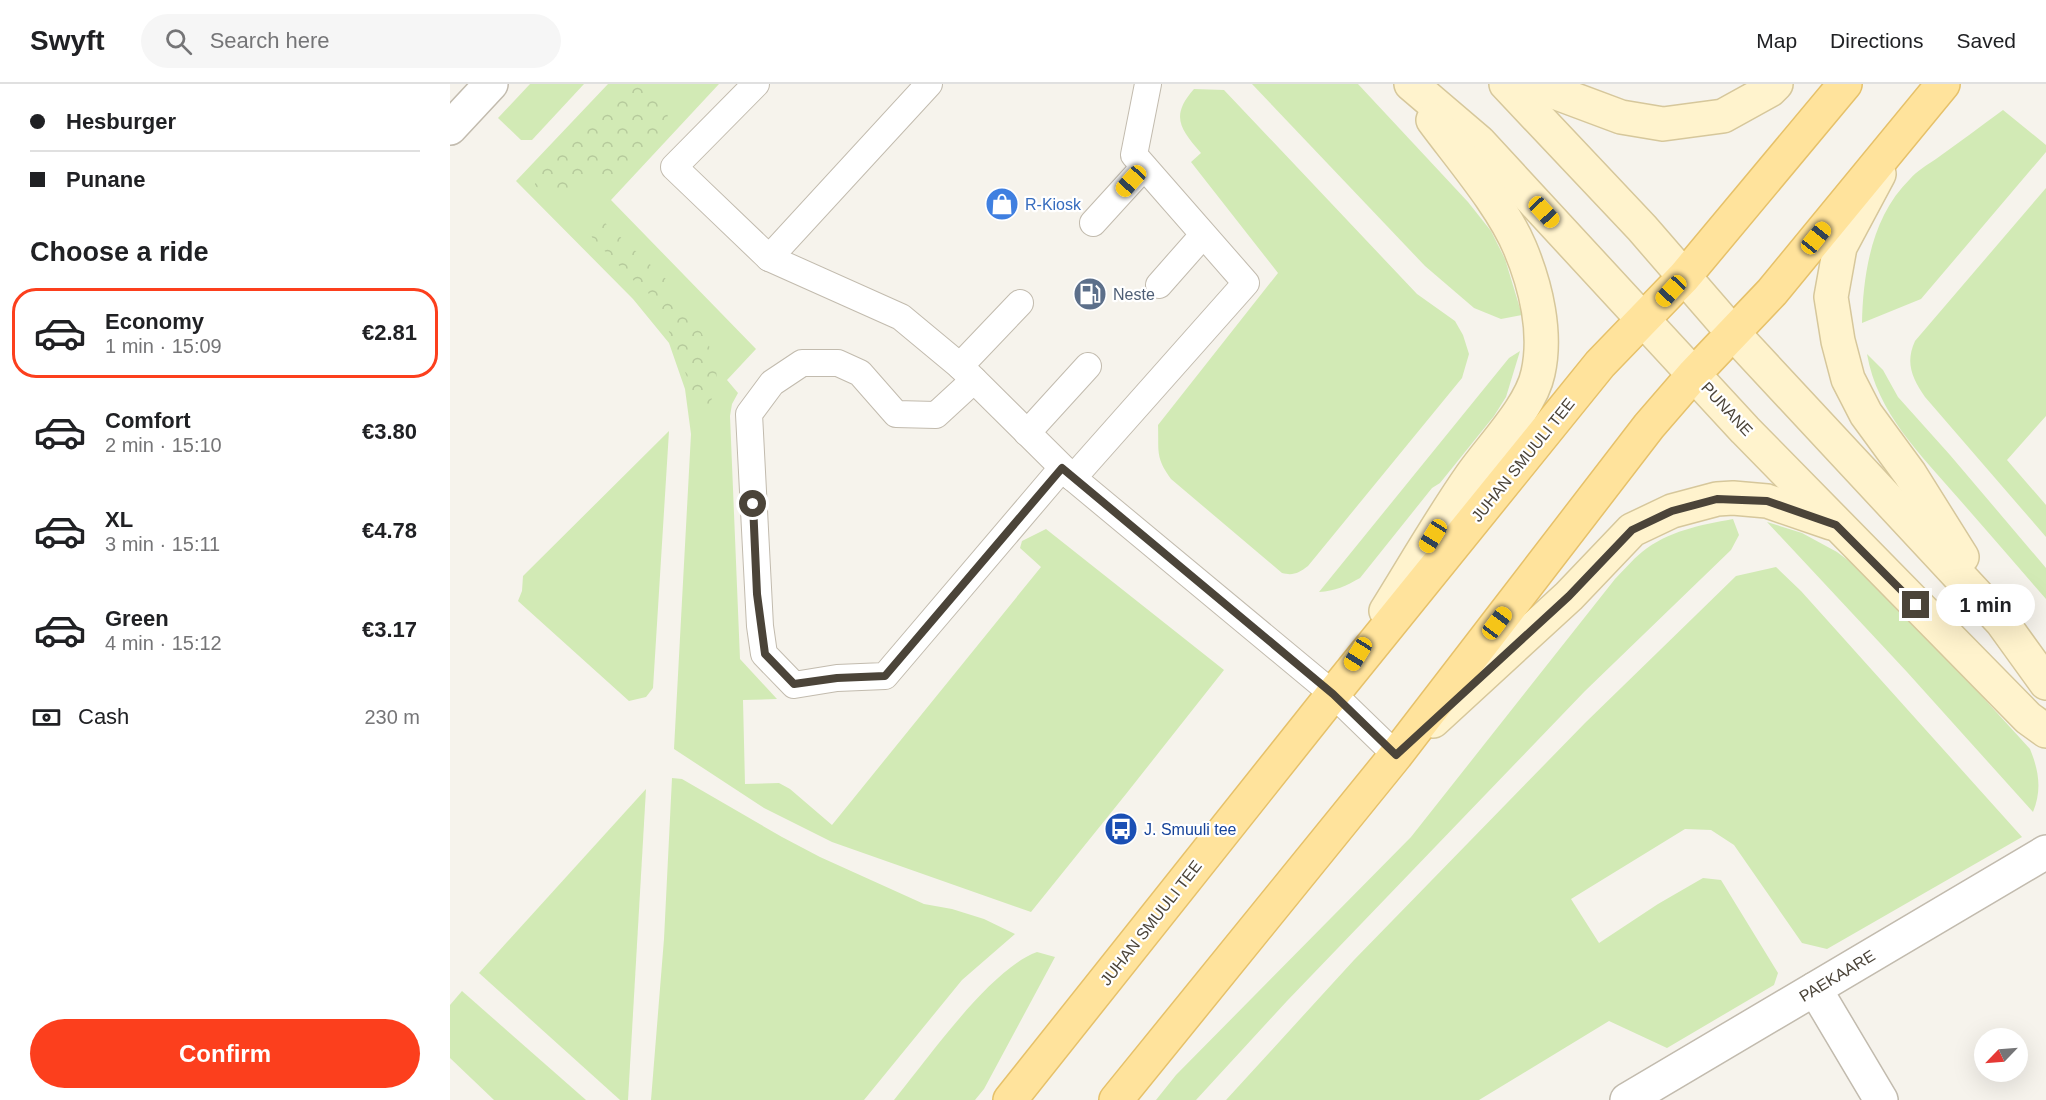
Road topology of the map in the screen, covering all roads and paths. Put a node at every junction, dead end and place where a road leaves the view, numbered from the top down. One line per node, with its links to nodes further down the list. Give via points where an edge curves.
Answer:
1 (491, 84): 11 (street)
2 (756, 84): 16 (lane, via 674,167)
3 (929, 84): 16 (lane)
4 (1148, 84): 13 (lane, via 1134,155)
5 (1410, 84): 20 (main road, PUNANE, via 1479,142); 30 (main road, via 1504,218 1520,248 1542,329 1538,374 1527,400 1471,476)
6 (1506, 84): 17 (main road)
7 (1539, 84): 8 (main road, via 1621,117 1663,124 1723,116)
8 (1776, 84)
9 (1845, 84): 17 (main road, JUHAN SMUULI TEE)
10 (1943, 84): 12 (main road)
11 (450, 128)
12 (1902, 131): 21 (main road, via 1772,292); 28 (main road, via 1840,247 1831,297 1838,341 1848,379 1866,414 1910,474)
13 (1144, 167): 14 (lane); 15 (lane)
14 (1093, 223)
15 (1203, 235): 18 (lane); 26 (lane, via 1246,283)
16 (769, 258): 23 (lane, via 901,317)
17 (1684, 277): 20 (main road, JUHAN SMUULI TEE); 21 (main road)
18 (1159, 285)
19 (1020, 303): 23 (lane)
20 (1645, 320): 24 (main road, PUNANE); 30 (main road, JUHAN SMUULI TEE, via 1600,364)
21 (1733, 333): 24 (main road); 28 (main road)
22 (1088, 366): 25 (lane)
23 (967, 373): 25 (lane); 26 (lane, via 936,415 896,414 860,373 838,363 802,363 772,383 749,414 757,594 765,654 794,684 885,676)
24 (1694, 374): 27 (main road, PUNANE); 32 (main road, via 1649,426)
25 (1027, 433): 26 (lane)
26 (1068, 473): 30 (lane)
27 (1836, 525): 31 (main road, PUNANE, via 2028,718); 32 (main road, via 1767,501 1733,498 1672,511 1632,530 1569,596)
28 (2002, 622): 29 (main road)
29 (2046, 683)
30 (1333, 694): 32 (lane); 35 (main road, JUHAN SMUULI TEE)
31 (2046, 731)
32 (1396, 755): 36 (main road)
33 (2046, 852): 34 (street, PAEKAARE)
34 (1815, 989): 37 (street, PAEKAARE); 38 (street)
35 (1010, 1100)
36 (1116, 1100)
37 (1627, 1100)
38 (1881, 1100)

